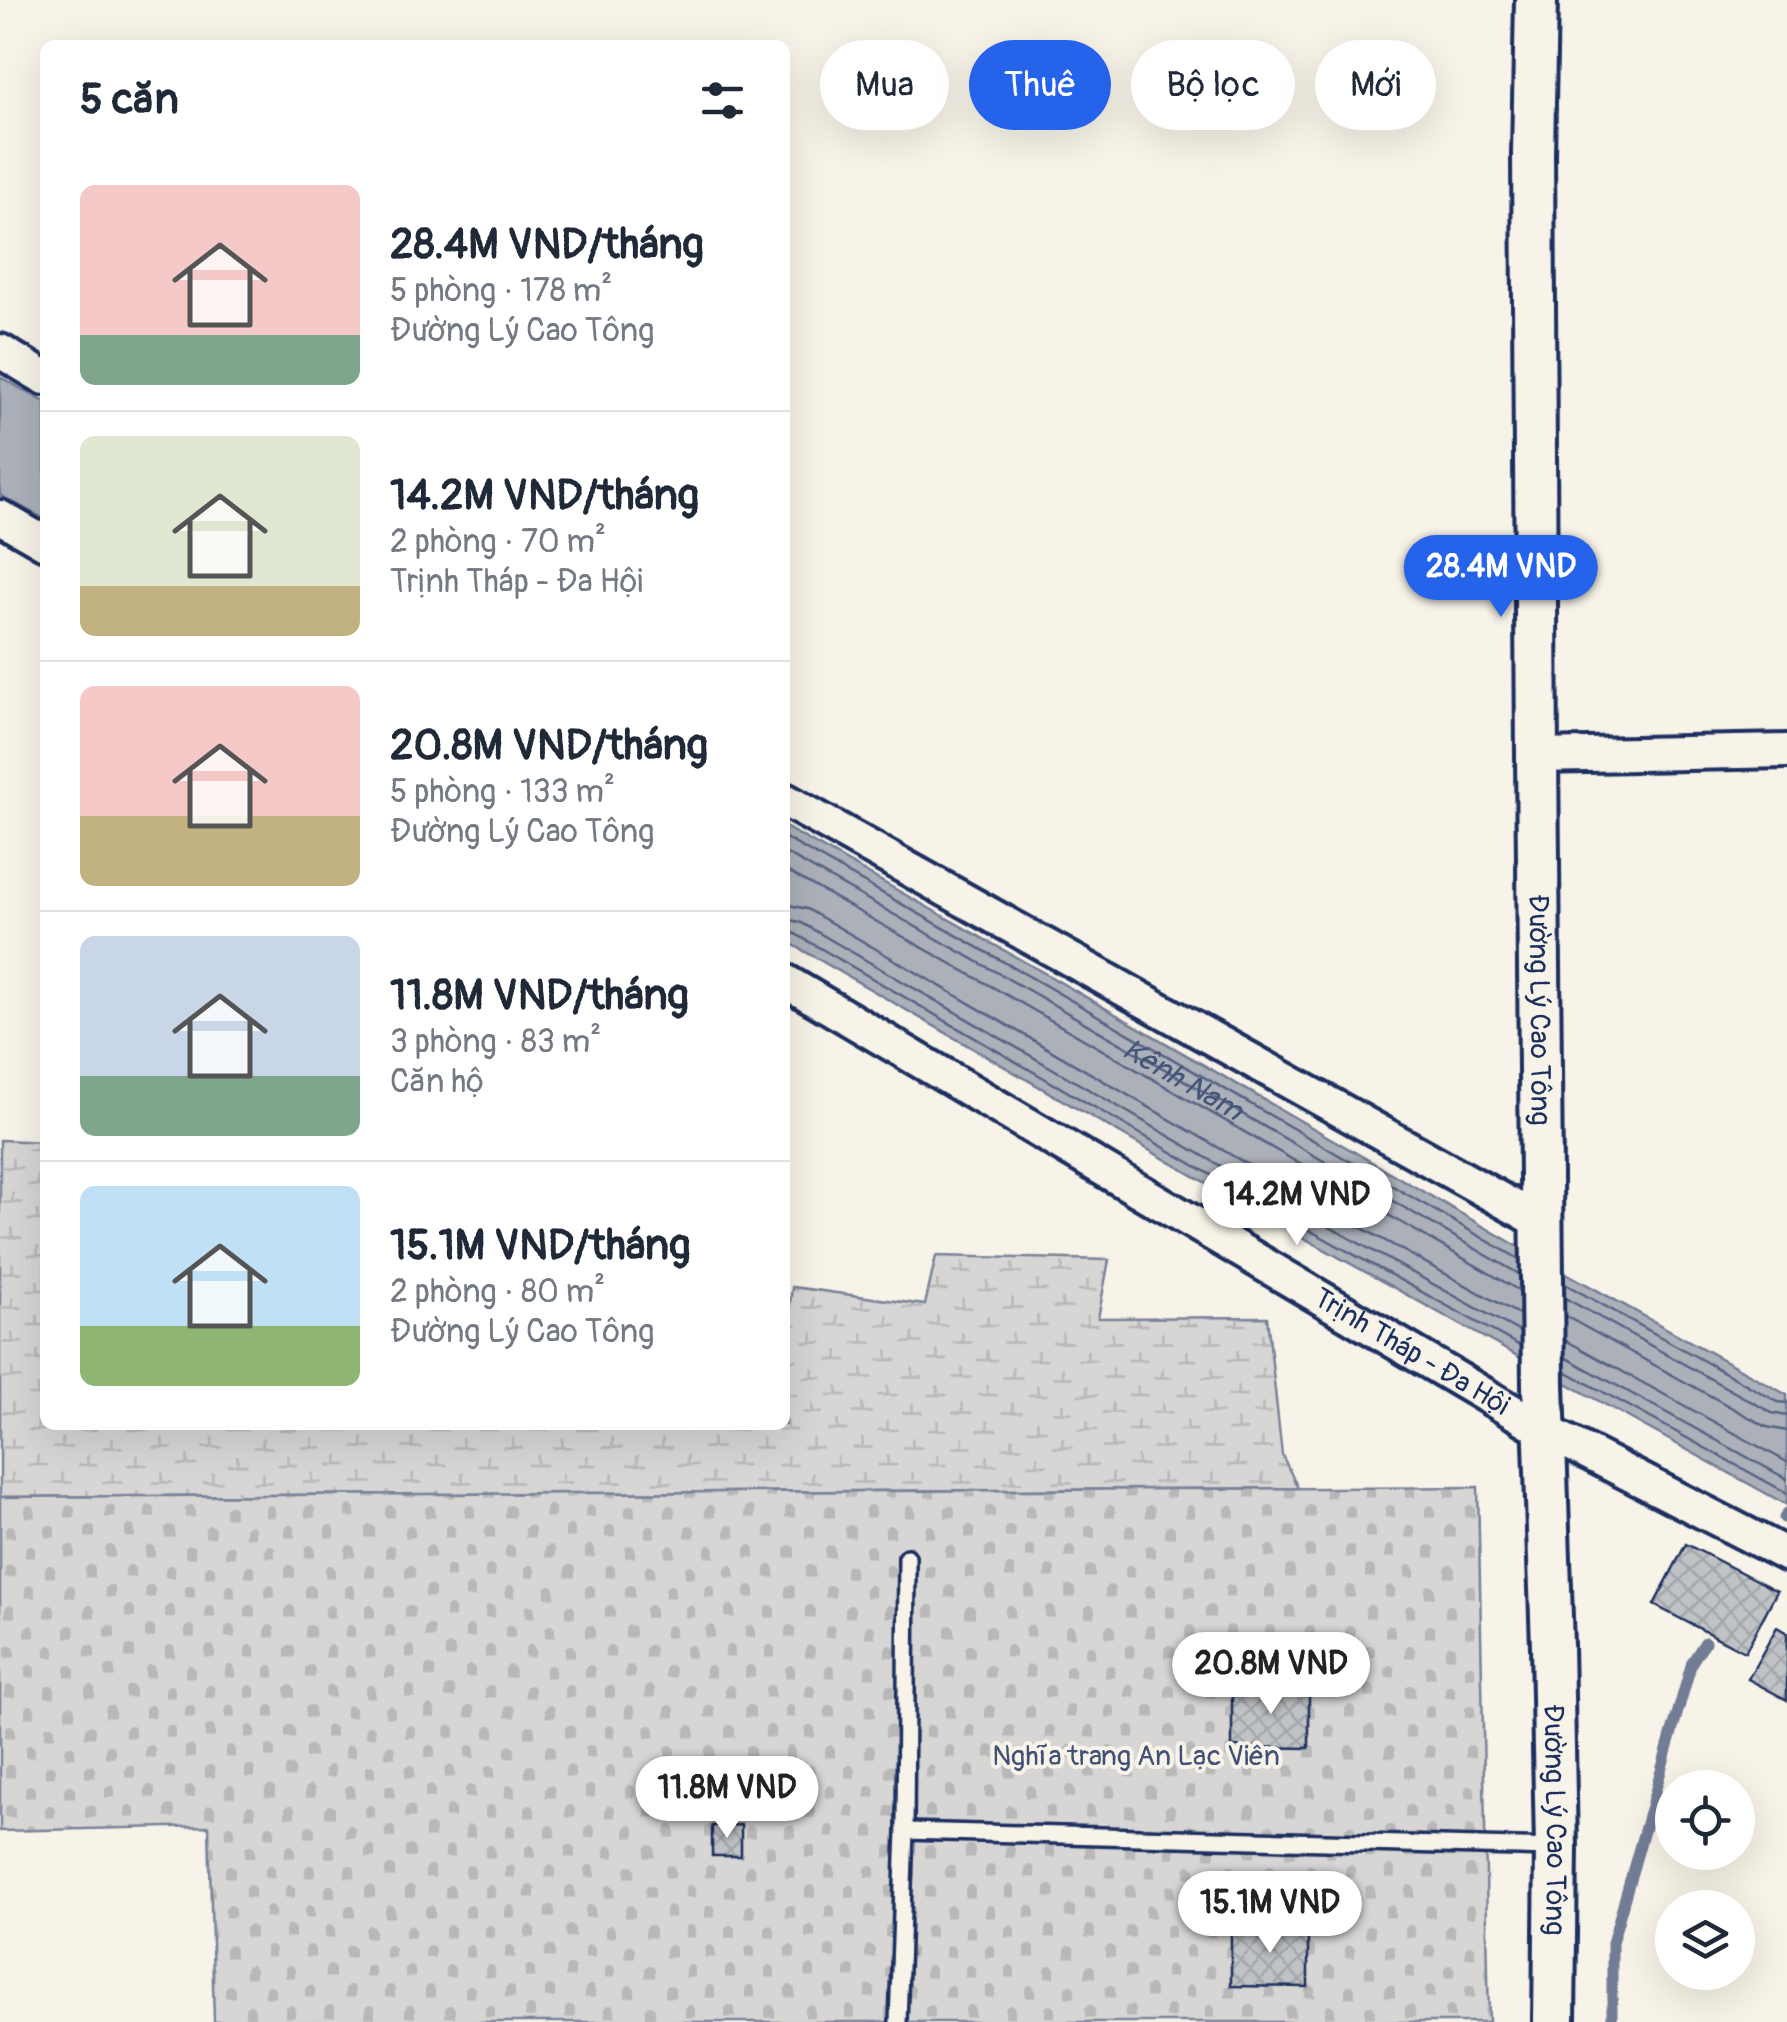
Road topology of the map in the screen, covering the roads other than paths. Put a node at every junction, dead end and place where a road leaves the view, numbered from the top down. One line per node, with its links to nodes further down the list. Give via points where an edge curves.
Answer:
1 (1536, 0): 7 (street, Đường Lý Cao Tông)
2 (0, 350): 3 (street)
3 (40, 375)
4 (0, 517): 5 (street)
5 (40, 541)
6 (1787, 751): 7 (street)
7 (1537, 756): 10 (street, Đường Lý Cao Tông)
8 (790, 803): 10 (street)
9 (790, 984): 11 (street, Trịnh Tháp - Đa Hội)
10 (1542, 1229): 11 (street, Đường Lý Cao Tông)
11 (1544, 1430): 12 (street, Trịnh Tháp - Đa Hội); 15 (street, Đường Lý Cao Tông)
12 (1787, 1555)
13 (907, 1557): 14 (lane)
14 (905, 1830): 15 (lane); 16 (lane)
15 (1556, 1848): 17 (street, Đường Lý Cao Tông)
16 (898, 2022)
17 (1554, 2022)

